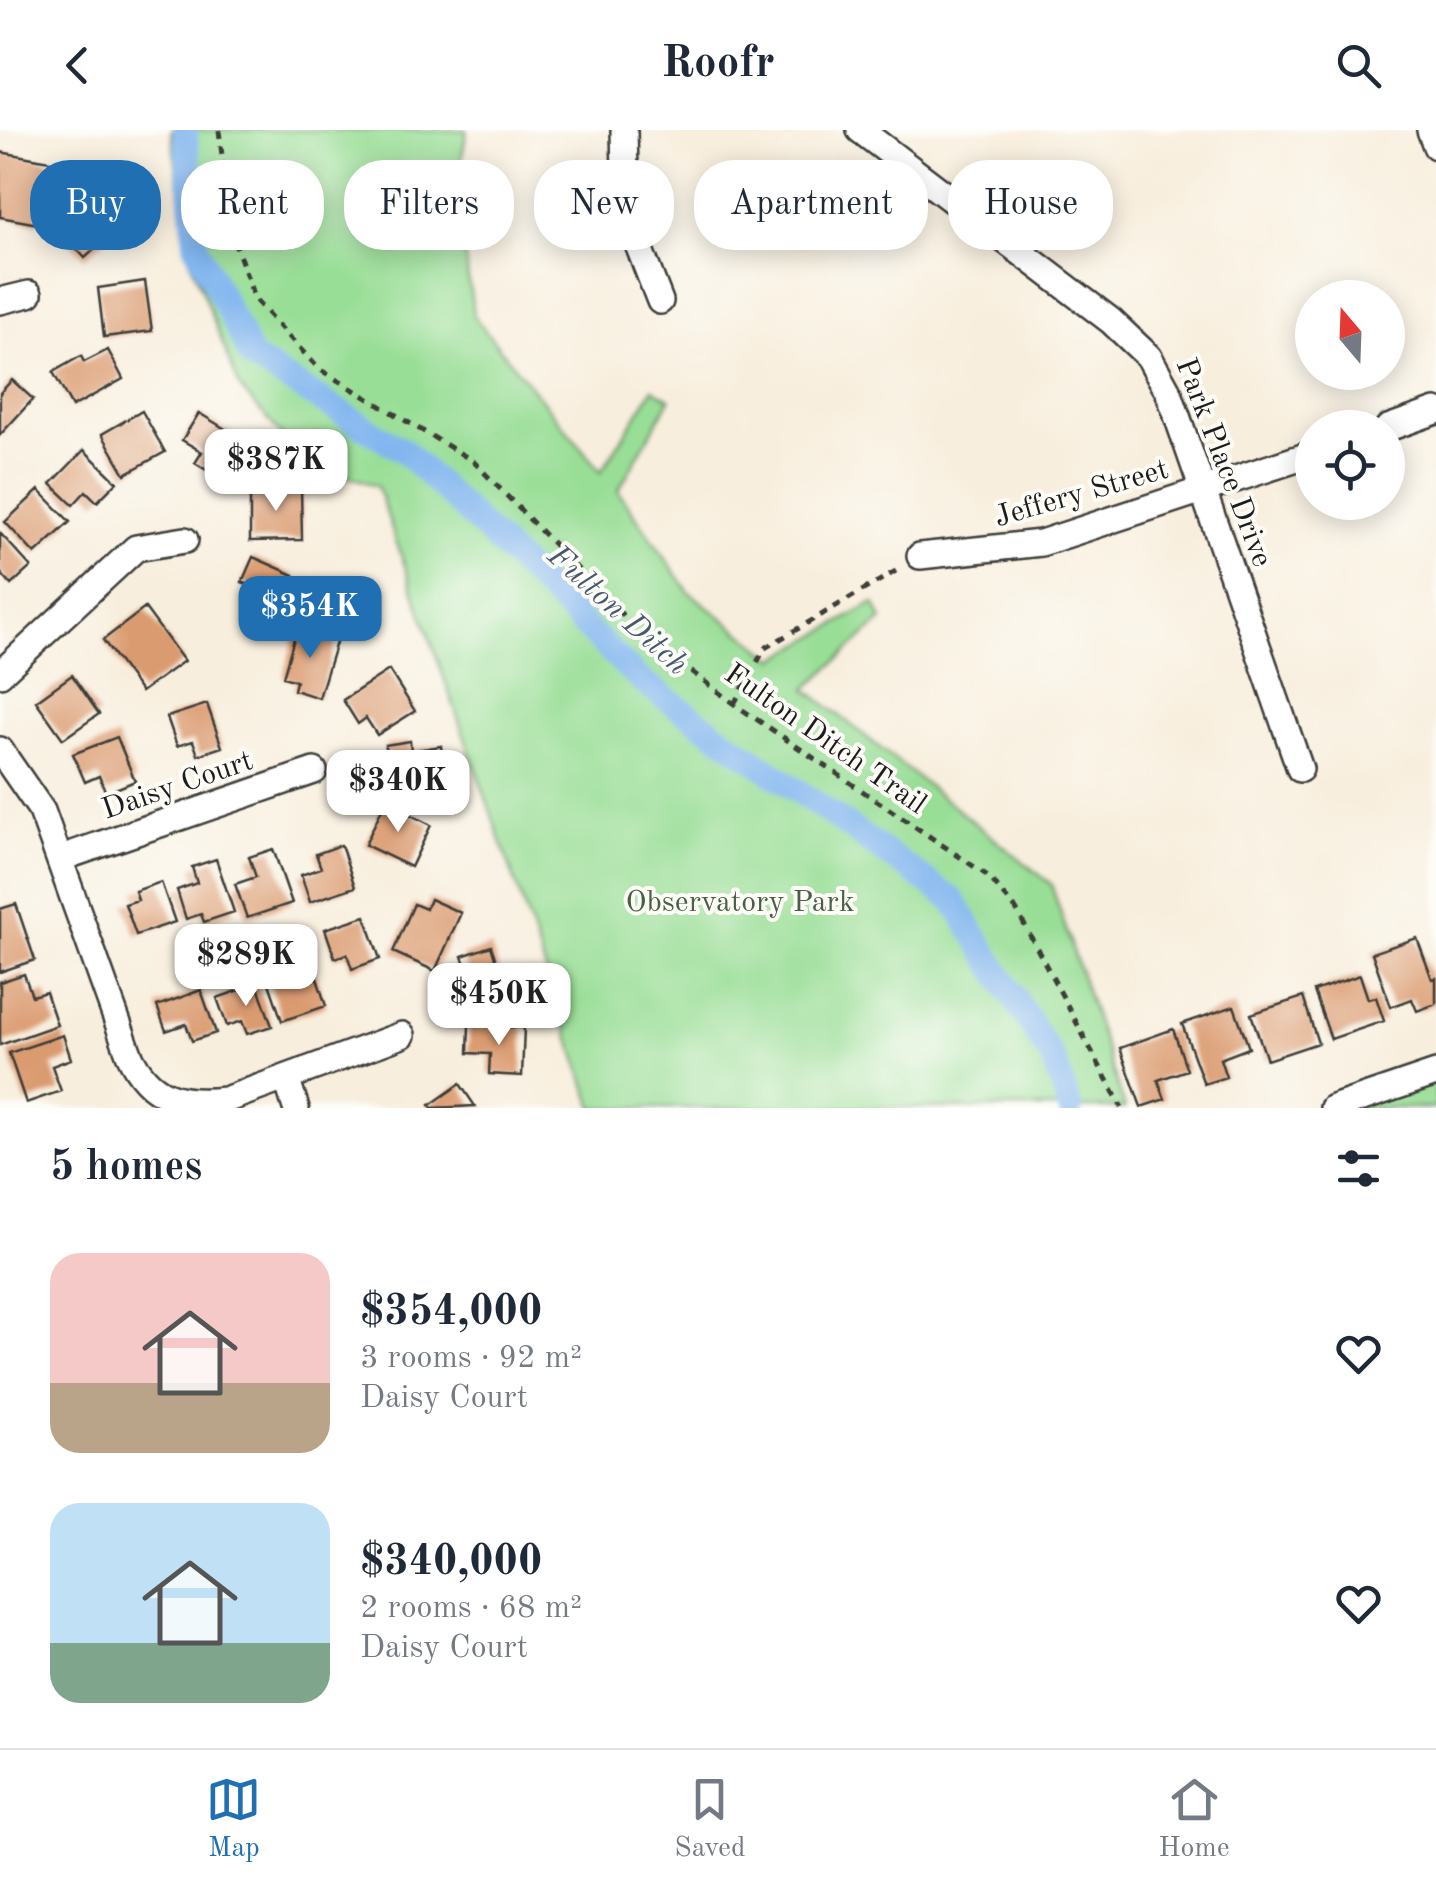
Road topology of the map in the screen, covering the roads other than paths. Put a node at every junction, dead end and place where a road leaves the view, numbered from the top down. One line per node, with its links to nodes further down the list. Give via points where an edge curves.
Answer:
1 (624, 130): 7 (street, via 626,214)
2 (860, 130): 11 (street, Park Place Drive, via 1149,357)
3 (1430, 130): 4 (street)
4 (1436, 146)
5 (29, 294): 6 (street)
6 (0, 301)
7 (660, 301)
8 (1436, 411): 9 (street)
9 (1405, 422)
10 (1295, 460): 11 (street, Jeffery Street)
11 (1206, 490): 13 (street, Jeffery Street, via 1041,543); 16 (street, Park Place Drive)
12 (185, 540): 14 (street, via 136,548)
13 (920, 556)
14 (0, 674)
15 (0, 750): 18 (street, via 42,811)
16 (1300, 769)
17 (314, 771): 18 (street, Daisy Court)
18 (61, 858): 22 (street, via 128,1054)
19 (402, 1035): 21 (street)
20 (1436, 1073): 24 (street)
21 (287, 1080): 22 (street, via 225,1100); 23 (street)
22 (164, 1103)
23 (296, 1108)
24 (1333, 1108)

